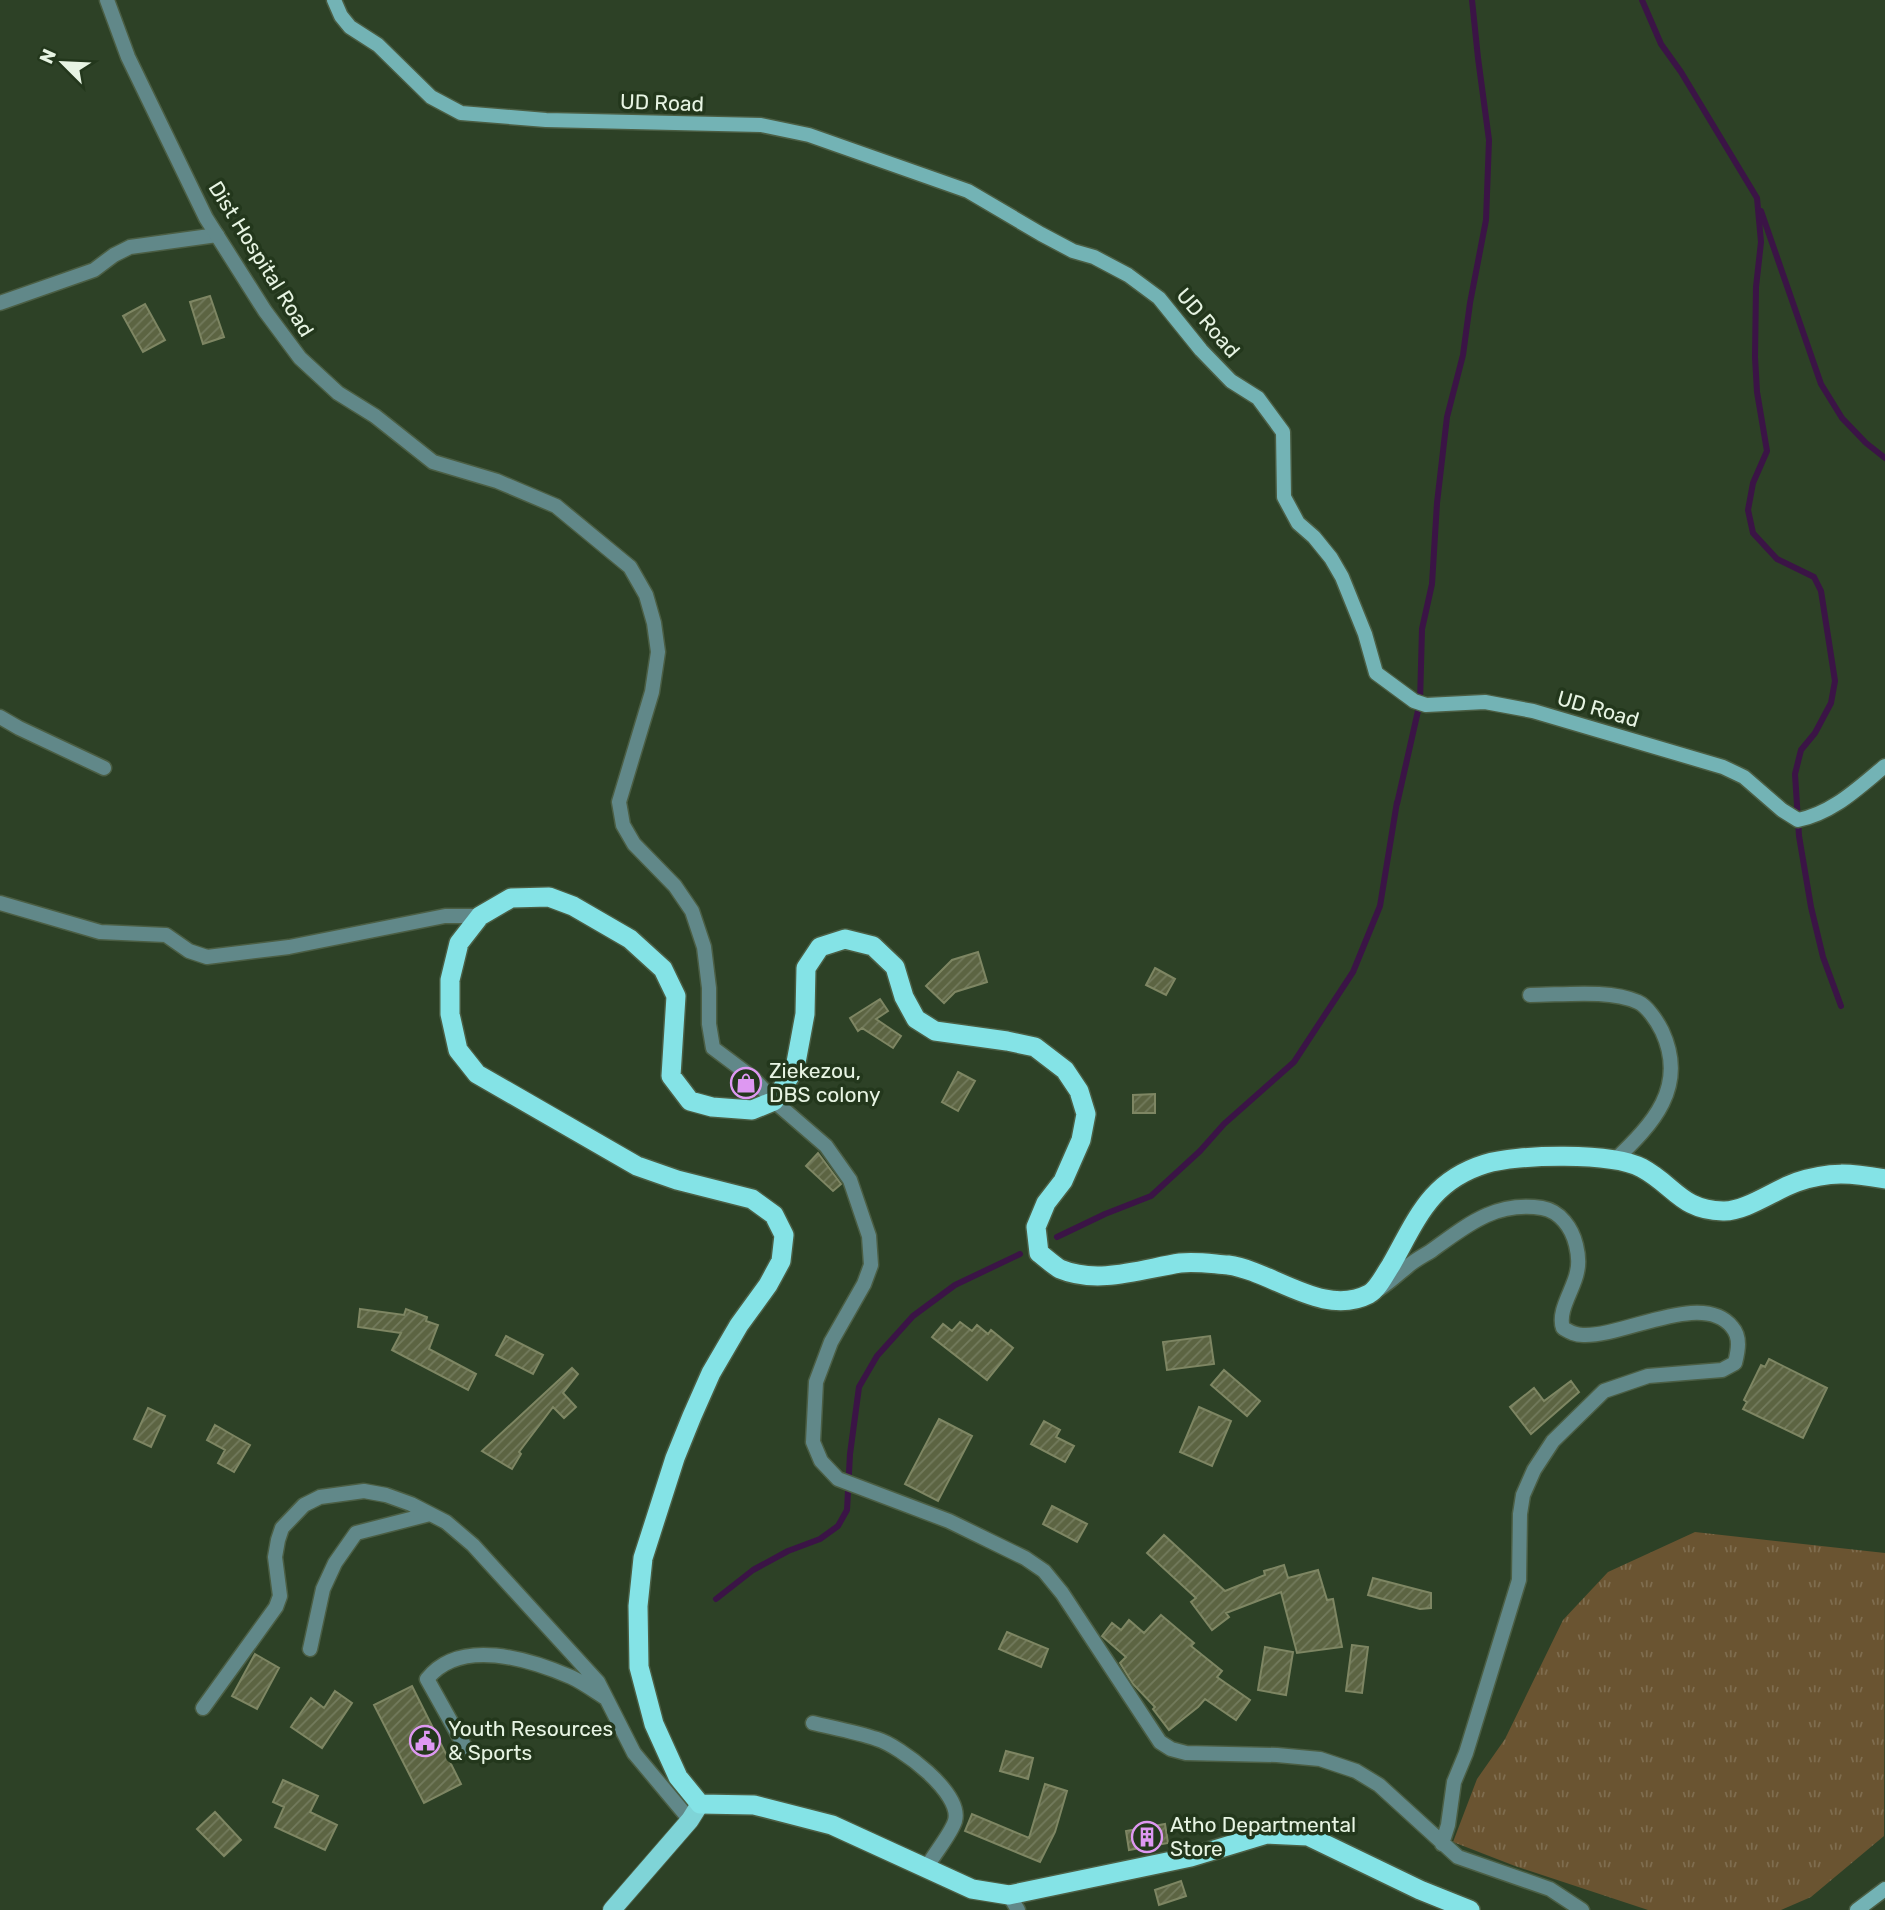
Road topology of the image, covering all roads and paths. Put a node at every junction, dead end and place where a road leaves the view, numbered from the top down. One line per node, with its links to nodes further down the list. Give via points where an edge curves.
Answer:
1 (107, 0): 3 (street, Dist Hospital Road, via 161,128)
2 (334, 0): 6 (main road, UD Road, via 350,27 378,45 431,97 461,113 546,120 761,125 809,135 968,191 1041,234 1128,275 1159,298 1201,350 1272,415 1283,432 1284,497 1291,513 1342,577 1376,673 1414,701 1505,705 1679,753 1744,777 1798,820 1840,803)
3 (217, 235): 4 (street, via 130,247 94,270); 11 (street, Dist Hospital Road, via 293,349 338,393 433,462 497,481 556,506 630,567 646,595 658,652 652,692 619,802 623,825 692,911 704,947 713,1048 753,1078)
4 (0, 303)
5 (0, 717): 7 (street)
6 (1885, 766)
7 (104, 768)
8 (0, 903): 9 (street, via 100,932 166,935 188,951 207,957 289,947 445,916)
9 (480, 916): 11 (highway, via 511,898 549,897 630,939 663,969 676,996 671,1076 690,1101 752,1110); 21 (highway, via 458,943 450,980 450,1014 458,1050 477,1074 637,1166 752,1199 774,1215 784,1235 780,1261 768,1285 711,1373 675,1458 643,1558 639,1667 654,1724)
10 (1531, 995): 12 (street, via 1617,995 1641,1003 1659,1024 1669,1047 1672,1074 1664,1102 1644,1133)
11 (774, 1101): 14 (highway, via 795,1068 805,1014 806,968 820,947 845,939 873,946 895,967 916,1019 935,1031 1035,1047 1065,1070 1079,1091 1086,1114 1081,1140 1036,1227 1039,1253 1059,1268 1113,1276 1183,1263 1211,1263 1238,1266 1332,1300 1351,1301); 22 (street, Dist Hospital Road, via 826,1146 850,1180 872,1252 864,1284 831,1342 816,1382 813,1441 821,1461 838,1479 948,1521 1026,1558 1044,1572 1160,1742 1171,1749 1320,1759 1356,1771)
12 (1614, 1161): 13 (highway, via 1639,1166 1683,1201 1702,1210 1728,1212 1823,1175 1849,1172); 14 (highway, via 1558,1155 1521,1158 1486,1163 1460,1174 1437,1190 1416,1218)
13 (1885, 1179)
14 (1372, 1293): 22 (street, via 1461,1227 1502,1209 1547,1209 1571,1230 1576,1247 1578,1270 1562,1312 1563,1328 1598,1335 1690,1312 1711,1312 1726,1319 1736,1331 1739,1350 1735,1363 1722,1370 1648,1376 1604,1391 1553,1441 1534,1470 1520,1514 1519,1580 1454,1782)
15 (430, 1514): 16 (street, via 356,1533 323,1589); 17 (street, via 473,1545 598,1682); 18 (street, via 364,1491 320,1497 304,1505 282,1528 278,1540 275,1557 280,1596 276,1607)
16 (310, 1649)
17 (608, 1700): 20 (street, via 573,1678 525,1660 480,1655 453,1658 427,1679); 21 (street, via 634,1753)
18 (203, 1708)
19 (813, 1723): 23 (street, via 879,1739 908,1756 949,1794 955,1820)
20 (465, 1746)
21 (695, 1812): 23 (highway, via 754,1805 832,1825); 26 (main road)
22 (1442, 1844): 28 (street, via 1458,1857 1550,1889)
23 (927, 1867): 25 (highway, via 972,1889)
24 (1885, 1889): 29 (main road)
25 (1014, 1902): 27 (highway, via 1267,1835 1308,1836)
26 (612, 1910)
27 (1471, 1910)
28 (1582, 1910)
29 (1857, 1910)

